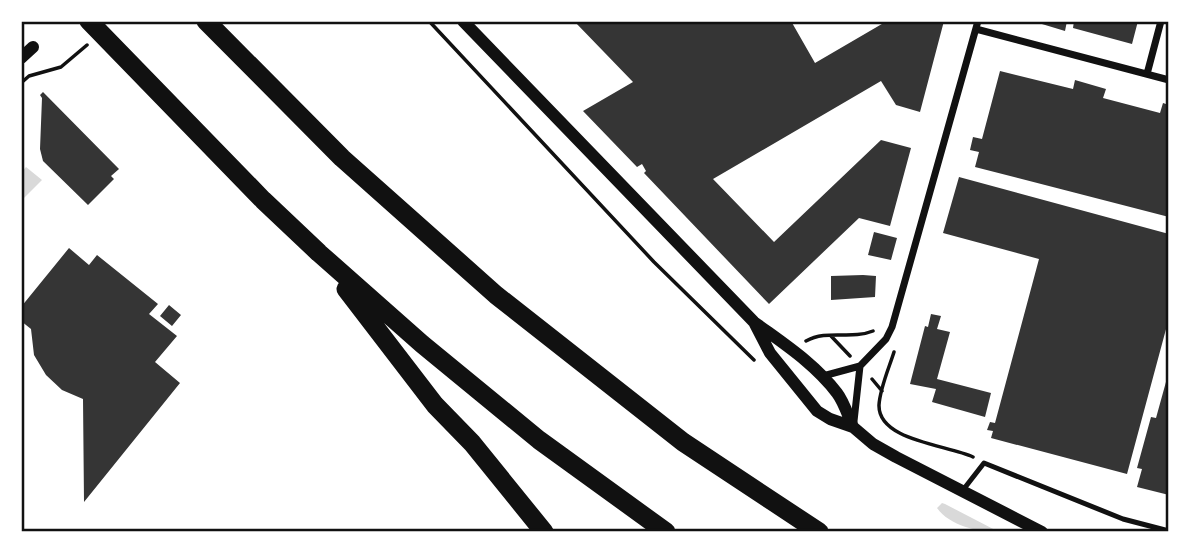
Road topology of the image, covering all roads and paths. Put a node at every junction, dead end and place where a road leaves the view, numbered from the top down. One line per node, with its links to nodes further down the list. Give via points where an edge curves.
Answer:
1 (206, 21): 26 (highway, via 342,158 506,303 683,442)
2 (429, 21): 16 (path, via 664,271 769,375)
3 (463, 21): 14 (street)
4 (1161, 21): 9 (street)
5 (977, 25): 9 (street); 13 (street)
6 (92, 29): 11 (path, via 61,67 29,76); 12 (highway)
7 (33, 47): 8 (street)
8 (21, 58)
9 (1147, 74): 10 (street)
10 (1169, 80)
11 (21, 83)
12 (319, 253): 24 (highway, via 435,405 480,452); 25 (highway, via 538,440)
13 (897, 315): 15 (path, via 872,332 823,334); 17 (street, via 886,339)
14 (754, 322): 15 (street); 16 (street)
15 (794, 349): 18 (street)
16 (779, 366): 20 (street, via 817,411)
17 (860, 366): 18 (street); 20 (street)
18 (822, 376): 20 (street, via 838,394)
19 (882, 391): 21 (path, via 879,406 891,429)
20 (853, 427): 22 (street, via 873,444)
21 (984, 463): 22 (lane); 23 (lane, via 1123,519)
22 (962, 492): 27 (street)
23 (1169, 531)
24 (544, 532)
25 (666, 532)
26 (819, 532)
27 (1042, 532)

